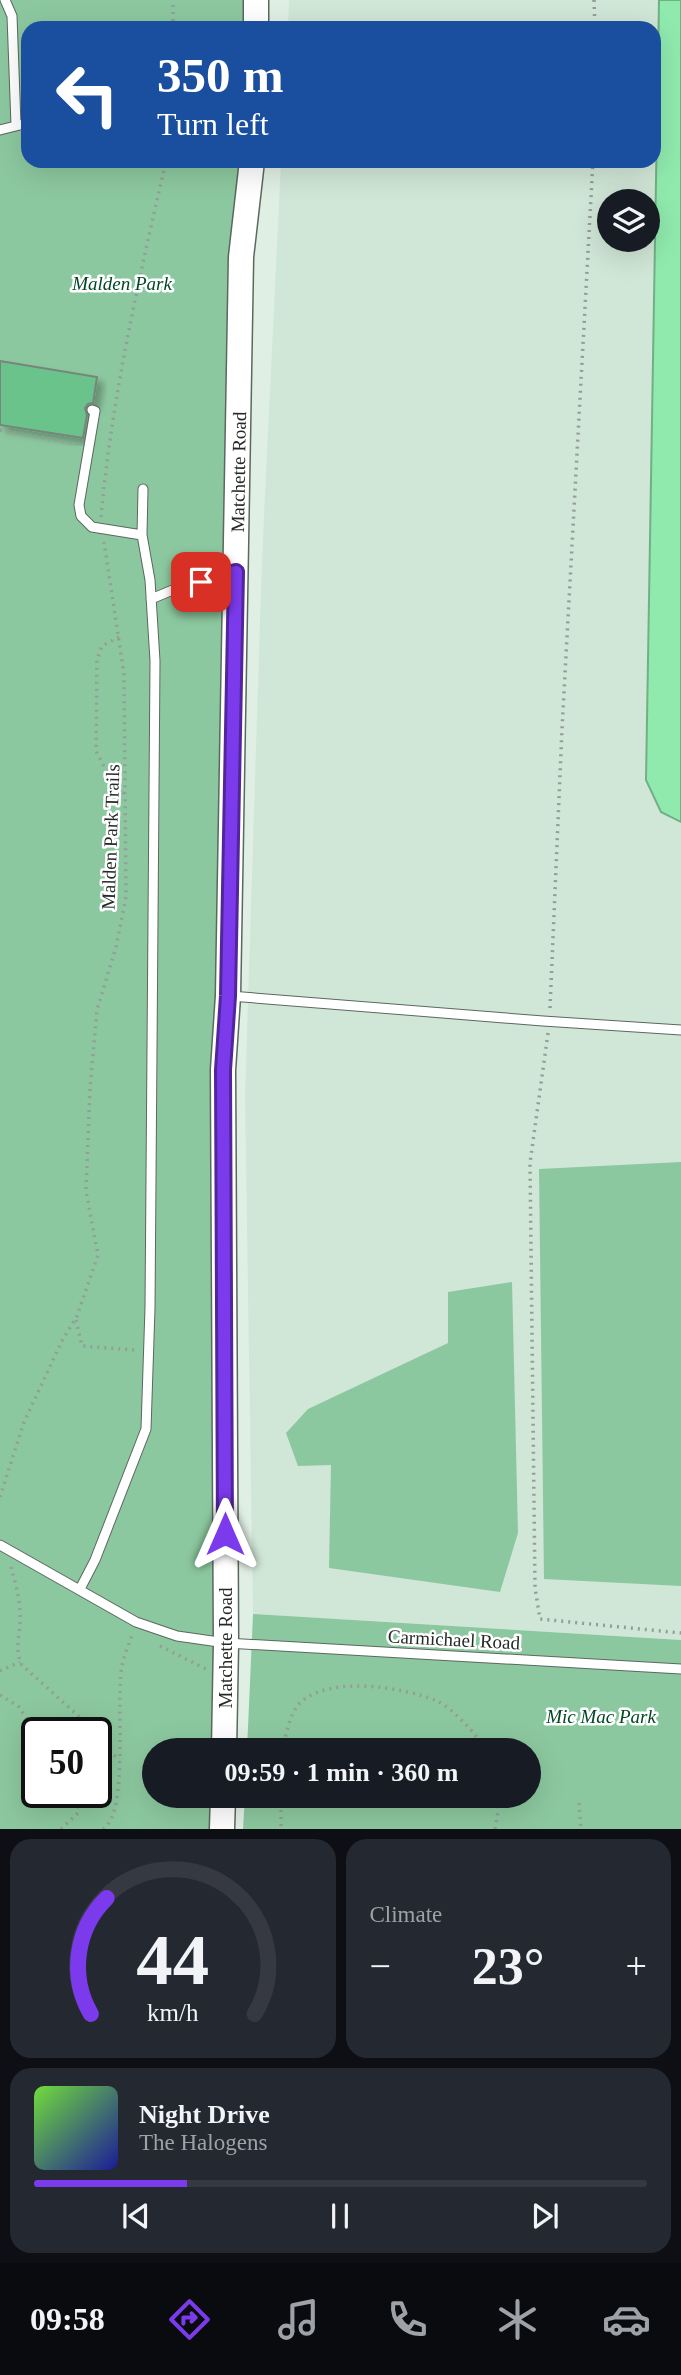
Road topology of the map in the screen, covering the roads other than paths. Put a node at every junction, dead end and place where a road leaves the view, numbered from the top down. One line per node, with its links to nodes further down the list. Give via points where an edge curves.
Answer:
1 (5, 0): 5 (lane, via 12,16)
2 (256, 0): 3 (main road)
3 (256, 21)
4 (21, 124): 5 (lane)
5 (16, 125): 6 (lane)
6 (0, 130)
7 (251, 168): 11 (main road, Matchette Road, via 242,257)
8 (92, 410): 10 (lane, via 81,516 92,527)
9 (143, 489): 10 (lane)
10 (142, 535): 12 (lane)
11 (236, 572): 12 (lane); 13 (main road, Matchette Road)
12 (151, 599): 16 (lane, via 155,661 146,1429)
13 (228, 996): 14 (lane); 17 (main road, Matchette Road, via 223,1070)
14 (681, 1030)
15 (0, 1545): 16 (lane, Carmichael Road)
16 (80, 1589): 17 (lane, Carmichael Road, via 136,1622 177,1636)
17 (226, 1643): 18 (lane, Carmichael Road); 19 (main road, Matchette Road)
18 (681, 1669)
19 (224, 1738)
20 (223, 1808): 21 (main road)
21 (222, 1829)

